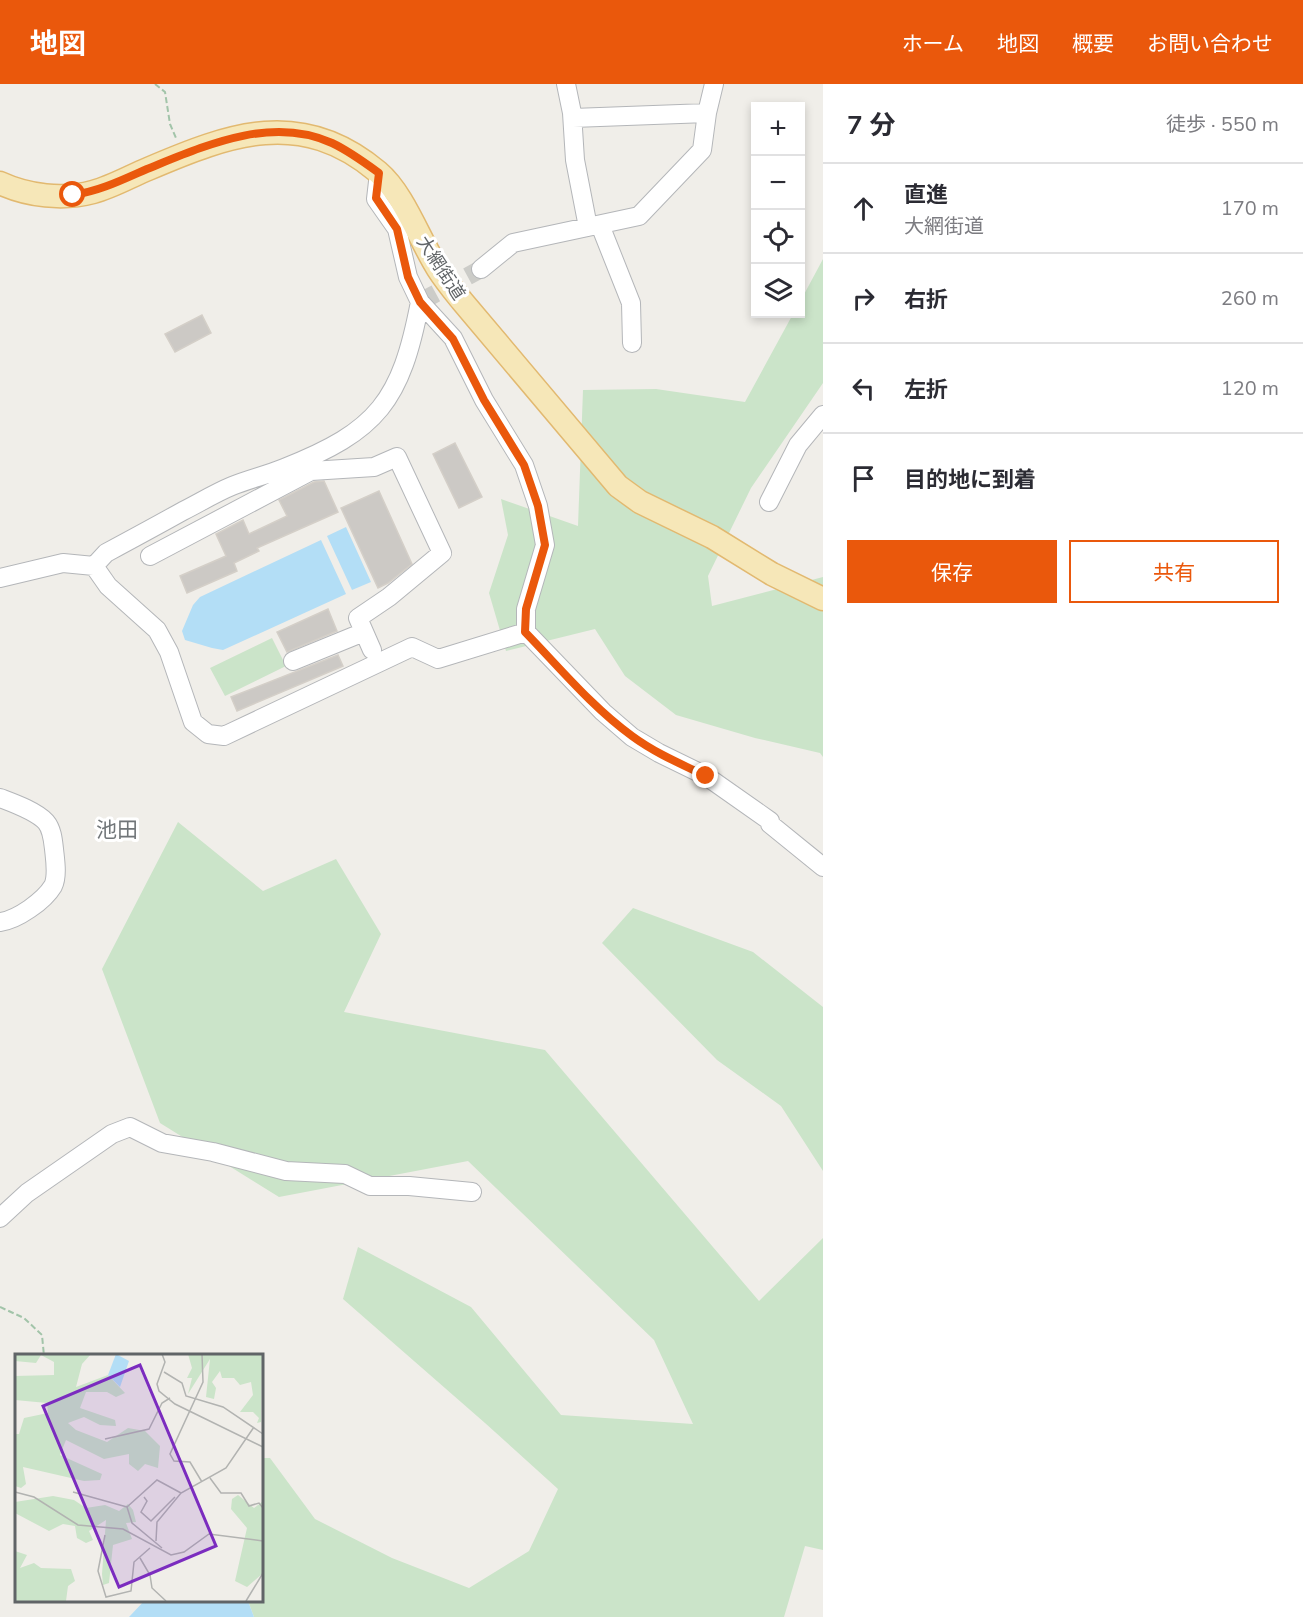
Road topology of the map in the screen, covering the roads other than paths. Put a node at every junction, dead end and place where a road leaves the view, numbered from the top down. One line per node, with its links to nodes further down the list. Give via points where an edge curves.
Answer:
1 (566, 84): 4 (street)
2 (714, 84): 3 (street)
3 (707, 113): 4 (street); 7 (street, via 702,150 639,216)
4 (573, 118): 7 (street, via 575,160)
5 (379, 173): 6 (main road, 大網街道, via 331,142 275,132 226,139 94,192 35,194); 9 (street, via 376,198 397,229 408,277); 17 (main road, 大網街道, via 397,193 438,270 462,302 618,486 640,502)
6 (0, 183)
7 (594, 226): 8 (street, via 513,243); 10 (street, via 631,303)
8 (481, 269)
9 (420, 302): 12 (street, via 406,361 392,393 375,415 354,435); 19 (street, via 453,339 524,465 538,506 545,545 526,609)
10 (632, 342)
11 (823, 415): 13 (street, via 798,445)
12 (284, 476): 14 (street); 15 (street, via 222,491 106,553); 18 (street, via 374,467 397,457 442,553 358,618)
13 (769, 502)
14 (150, 556)
15 (94, 566): 16 (street, via 63,562); 19 (street, via 108,586 157,630 169,652 193,722 208,734 224,736 412,647 438,659)
16 (0, 578)
17 (823, 599)
18 (364, 632): 20 (street); 21 (street)
19 (525, 632): 23 (street, via 603,712 632,736 706,776 770,821)
20 (372, 650)
21 (293, 661)
22 (0, 798): 24 (street, via 46,822 53,838 56,866 54,885 36,905)
23 (823, 867)
24 (0, 922)
25 (472, 1192): 26 (street, via 370,1186 345,1174 286,1171 162,1143 130,1127 112,1134 27,1193)
26 (0, 1218)

